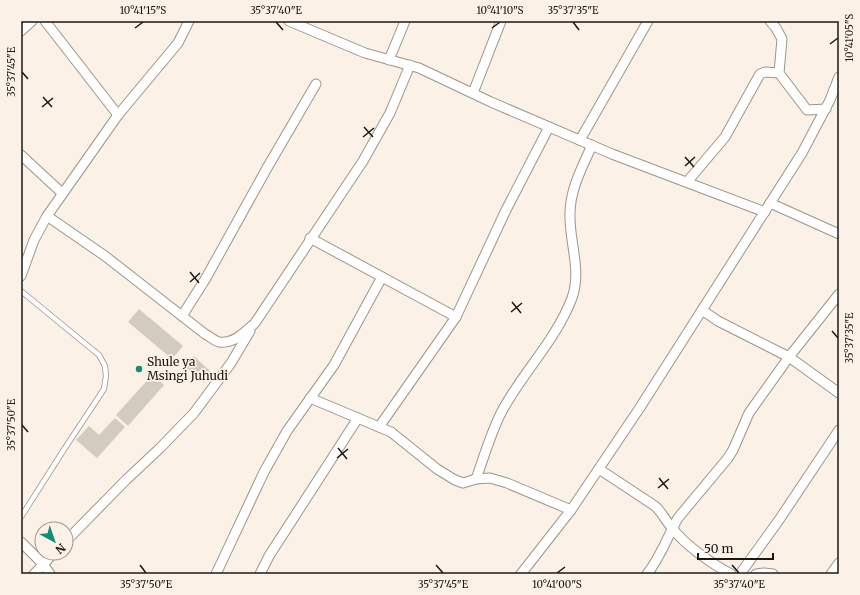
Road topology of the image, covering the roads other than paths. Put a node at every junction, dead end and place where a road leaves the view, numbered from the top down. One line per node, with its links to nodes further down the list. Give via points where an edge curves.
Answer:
1 (32, 21): 9 (street)
2 (45, 21): 17 (street)
3 (189, 21): 17 (street, via 178,43)
4 (289, 21): 10 (street, via 365,54)
5 (405, 21): 10 (street)
6 (501, 21): 15 (street)
7 (648, 21): 19 (street)
8 (770, 21): 12 (street, via 782,39)
9 (21, 30)
10 (389, 60): 11 (street)
11 (410, 65): 15 (street); 28 (street, via 390,112 363,161)
12 (780, 73): 16 (street, via 808,110); 22 (street, via 760,74 725,137)
13 (839, 77): 16 (street)
14 (316, 84): 34 (street)
15 (473, 93): 18 (street)
16 (826, 108): 24 (street, via 802,154)
17 (118, 115): 23 (street)
18 (550, 127): 19 (street); 35 (street, via 506,210)
19 (580, 140): 20 (street)
20 (592, 146): 22 (street); 44 (street, via 576,182 571,201 570,229 576,266 572,297 554,334 502,412)
21 (21, 155): 23 (street)
22 (687, 182): 25 (street)
23 (62, 194): 26 (street)
24 (770, 203): 25 (street); 27 (street)
25 (765, 212): 33 (street)
26 (47, 216): 29 (street, via 34,240); 34 (street, via 105,256)
27 (839, 234)
28 (310, 238): 30 (street); 36 (street)
29 (21, 276)
30 (382, 277): 35 (street); 39 (street, via 334,365)
31 (21, 291): 46 (lane, via 99,355 105,366 106,376 104,389)
32 (839, 294): 37 (street)
33 (702, 310): 37 (street); 43 (street)
34 (182, 316): 36 (street, via 218,342 238,337)
35 (456, 317): 41 (street)
36 (255, 323): 48 (street, via 231,363 194,413)
37 (789, 357): 38 (street); 47 (street, via 748,413 724,465 692,500)
38 (839, 393)
39 (310, 398): 40 (street); 55 (street, via 287,431 264,472)
40 (358, 418): 41 (street); 56 (street, via 268,556)
41 (379, 427): 44 (street, via 391,432 454,480 463,484)
42 (839, 430): 60 (street)
43 (599, 469): 45 (street); 47 (street, via 655,506)
44 (476, 479): 45 (street, via 490,478 506,482)
45 (571, 510): 57 (street)
46 (21, 517)
47 (672, 529): 58 (street); 59 (street, via 699,554)
48 (74, 533)
49 (21, 542): 52 (street)
50 (46, 561): 52 (street)
51 (839, 563): 63 (street)
52 (43, 564): 53 (street); 54 (street)
53 (34, 574)
54 (50, 574)
55 (216, 574)
56 (260, 574)
57 (521, 574)
58 (647, 574)
59 (731, 574)
60 (740, 574)
61 (756, 574): 62 (street)
62 (774, 574)
63 (831, 574)

